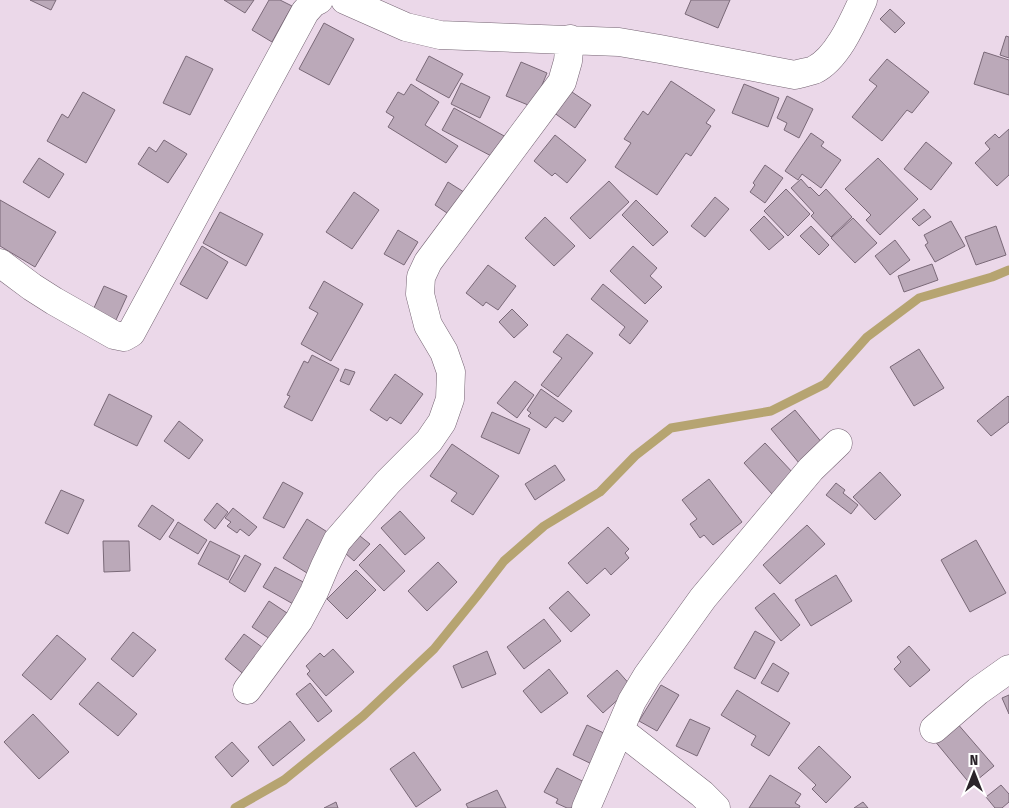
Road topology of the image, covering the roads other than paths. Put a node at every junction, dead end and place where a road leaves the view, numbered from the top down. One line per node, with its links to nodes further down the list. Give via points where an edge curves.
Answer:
1 (319, 0): 5 (street, via 305,12 131,333 124,337 114,335 47,296)
2 (345, 0): 4 (street, via 406,27 440,35)
3 (863, 0): 4 (street, via 844,39 831,57 814,70 795,75 619,42)
4 (570, 39): 8 (street, via 562,82 428,262 421,277 420,294 428,325 444,352 451,372 450,399 442,422 430,441 388,482 337,541 299,620)
5 (0, 263)
6 (838, 443): 10 (street, via 811,469 704,598 647,676)
7 (1009, 669): 9 (street)
8 (247, 690)
9 (934, 729)
10 (620, 730): 11 (street); 12 (street)
11 (586, 808)
12 (716, 808)

